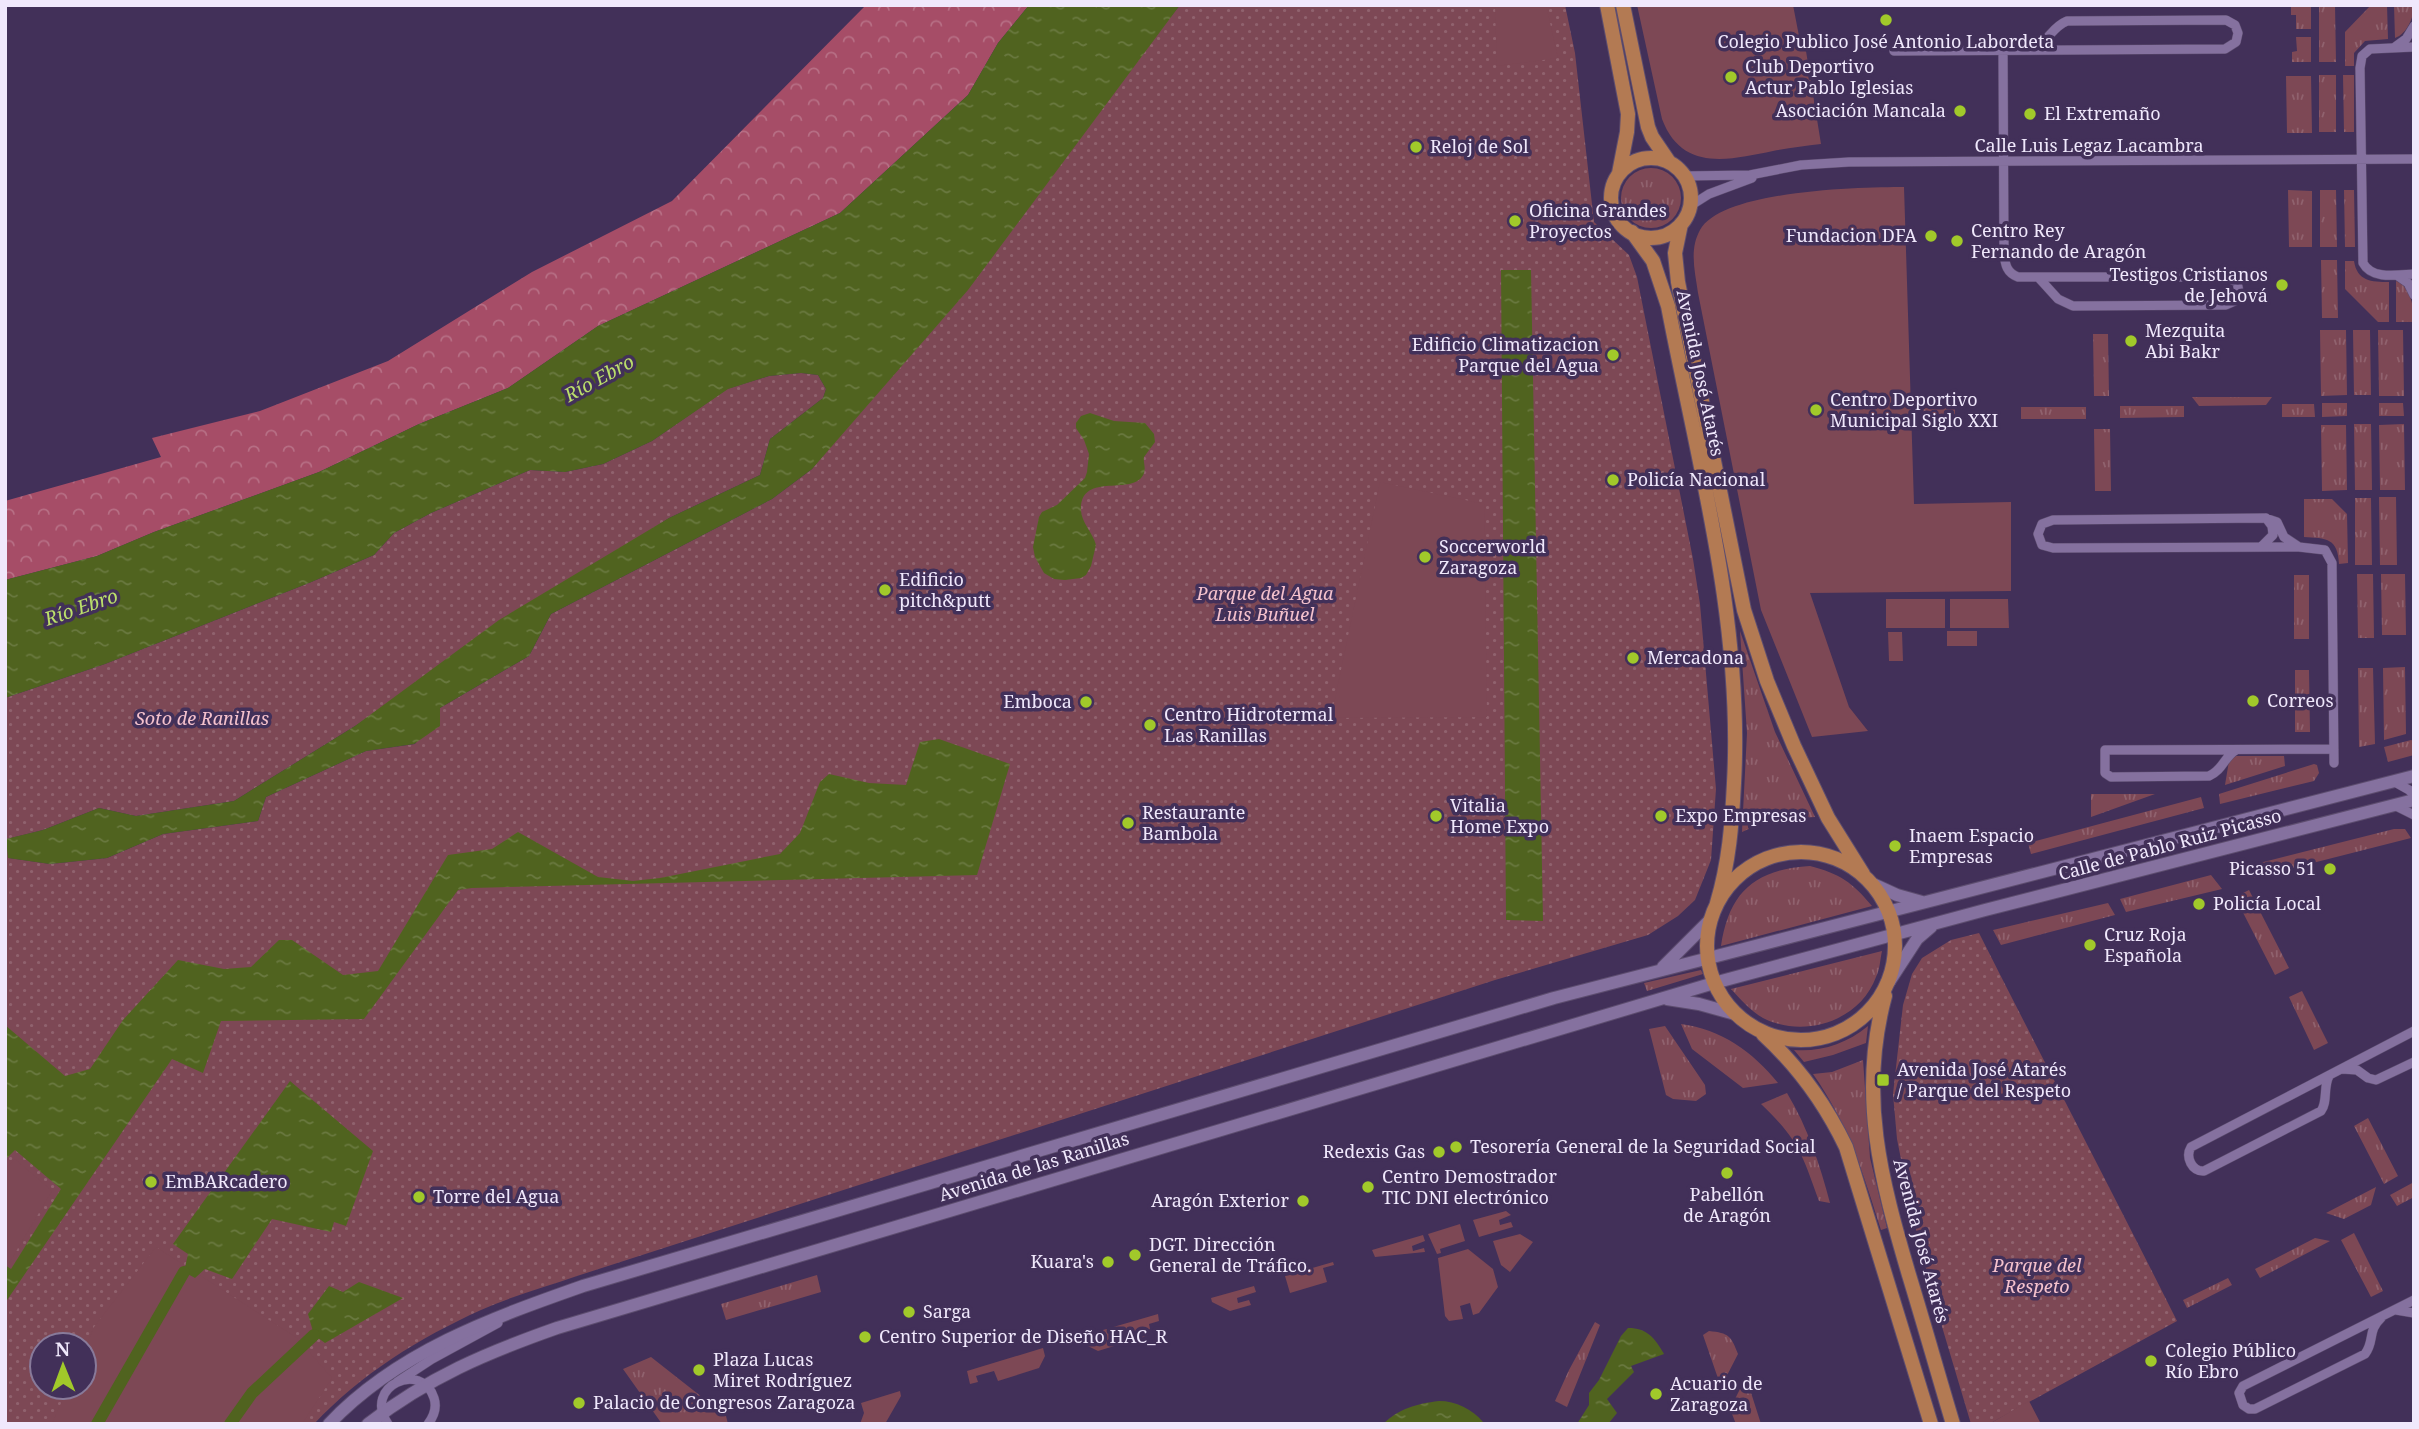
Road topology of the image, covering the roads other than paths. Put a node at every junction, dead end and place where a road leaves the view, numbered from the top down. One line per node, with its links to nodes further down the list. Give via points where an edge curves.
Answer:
1 (1607, 5): 15 (main road, via 1628,114)
2 (1623, 5): 13 (main road, via 1648,127)
3 (2414, 26): 5 (street, via 2406,39)
4 (2053, 32): 8 (street); 9 (street, via 2057,43); 9 (street, via 2067,21 2226,20 2235,24 2238,33 2236,42 2225,49)
5 (2393, 47): 6 (street); 11 (street, via 2366,51 2362,56)
6 (2414, 47)
7 (2003, 50): 8 (street); 10 (street); 14 (street)
8 (2029, 50): 9 (street)
9 (2069, 50)
10 (1894, 51)
11 (2361, 159): 12 (street, Calle Luis Legaz Lacambra); 14 (street, Calle Luis Legaz Lacambra); 22 (street, via 2363,263 2373,273)
12 (2414, 159)
13 (1669, 162): 15 (main road, via 1647,158); 17 (main road)
14 (2004, 162): 16 (street, Calle Luis Legaz Lacambra, via 1831,162); 24 (street, via 2005,263 2013,275)
15 (1619, 173): 20 (main road, via 1612,206 1622,226)
16 (1766, 173): 17 (street, Calle Luis Legaz Lacambra); 18 (street, Calle Luis Legaz Lacambra)
17 (1684, 176): 18 (main road)
18 (1690, 206): 19 (main road)
19 (1681, 224): 20 (main road, via 1663,236); 40 (main road, Avenida José Atarés, via 1675,253 1678,282 1744,610 1794,746 1828,818)
20 (1632, 232): 41 (main road, Avenida José Atarés, via 1653,261 1668,306 1728,617 1736,757 1730,844)
21 (2414, 274): 22 (street)
22 (2396, 275): 25 (street, via 2409,283)
23 (2070, 276): 24 (street); 26 (street, via 2059,288); 26 (street, via 2230,277 2239,292 2235,301 2225,305 2073,306)
24 (2038, 277): 26 (street)
25 (2414, 295)
26 (2063, 302)
27 (2265, 518): 28 (street, via 2273,535); 28 (street, via 2053,520 2042,524 2038,534 2042,545 2053,548); 29 (street, via 2277,522 2284,537)
28 (2261, 547): 29 (street)
29 (2299, 547): 31 (street, via 2321,548 2331,558)
30 (2207, 749): 32 (street); 34 (street, via 2217,757); 34 (street, via 2105,750 2105,773 2110,777 2208,776)
31 (2334, 749): 32 (street); 33 (street)
32 (2236, 750): 34 (street)
33 (2334, 763)
34 (2216, 772)
35 (2414, 776): 36 (main road, Calle de Pablo Ruiz Picasso)
36 (2393, 781): 37 (street, Calle de Pablo Ruiz Picasso); 42 (main road, Calle de Pablo Ruiz Picasso)
37 (2414, 798): 38 (main road, Calle de Pablo Ruiz Picasso)
38 (2393, 805): 39 (street); 45 (main road, Calle de Pablo Ruiz Picasso)
39 (2414, 815)
40 (1868, 879): 41 (main road, via 1821,853 1780,854 1743,871); 42 (main road, via 1897,895); 43 (main road, Avenida José Atarés)
41 (1717, 903): 44 (main road)
42 (1926, 903): 43 (main road, Calle de Pablo Ruiz Picasso)
43 (1889, 911): 46 (main road, Avenida José Atarés); 47 (main road, Calle de Pablo Ruiz Picasso)
44 (1710, 920): 47 (main road); 48 (main road, Avenida de las Ranillas)
45 (1934, 924): 46 (main road, Calle de Pablo Ruiz Picasso); 49 (main road, via 1917,939)
46 (1895, 935): 49 (main road, Avenida José Atarés); 50 (main road, Calle de Pablo Ruiz Picasso)
47 (1707, 959): 48 (main road, Avenida de las Ranillas); 50 (main road)
48 (1662, 969): 63 (main road, Avenida de las Ranillas, via 1127,1123 583,1286)
49 (1889, 982): 53 (main road, via 1865,1016 1830,1036 1789,1040); 77 (main road, Avenida José Atarés, via 1873,1061 1879,1165)
50 (1714, 983): 51 (main road, Avenida de las Ranillas); 52 (main road)
51 (1660, 999): 52 (main road, Avenida de las Ranillas); 71 (main road, Avenida de las Ranillas, via 557,1328)
52 (1734, 1014): 53 (main road)
53 (1759, 1031): 76 (main road, via 1799,1070 1825,1105 1846,1147)
54 (2414, 1031): 55 (street)
55 (2373, 1052): 57 (street); 58 (street, via 2365,1061)
56 (2414, 1062): 58 (street, via 2379,1079)
57 (2342, 1069): 58 (street); 59 (street)
58 (2365, 1074)
59 (2329, 1076): 60 (street); 61 (street)
60 (2300, 1090): 61 (street, via 2314,1089); 61 (street, via 2191,1147 2193,1166 2204,1171 2321,1111)
61 (2323, 1096)
62 (2414, 1300): 64 (street)
63 (520, 1309): 69 (main road, Avenida de las Ranillas, via 453,1336); 70 (street, Avenida de las Ranillas)
64 (2396, 1310): 65 (street); 66 (street)
65 (2414, 1313)
66 (2381, 1318): 67 (street); 68 (street, via 2373,1325)
67 (2354, 1331): 68 (street, via 2368,1334); 68 (street, via 2243,1387 2239,1393 2243,1405 2255,1409 2365,1354)
68 (2371, 1342)
69 (384, 1377): 70 (street, Avenida de las Ranillas); 73 (main road, Avenida de las Ranillas)
70 (401, 1379): 71 (street, Avenida de las Ranillas); 72 (street, Avenida de las Ranillas, via 383,1396)
71 (419, 1382): 72 (main road, Avenida de las Ranillas); 75 (street, via 432,1393 435,1404)
72 (385, 1419): 74 (main road, Avenida de las Ranillas)
73 (329, 1424)
74 (368, 1424)
75 (428, 1424)
76 (1931, 1424)
77 (1953, 1424)

